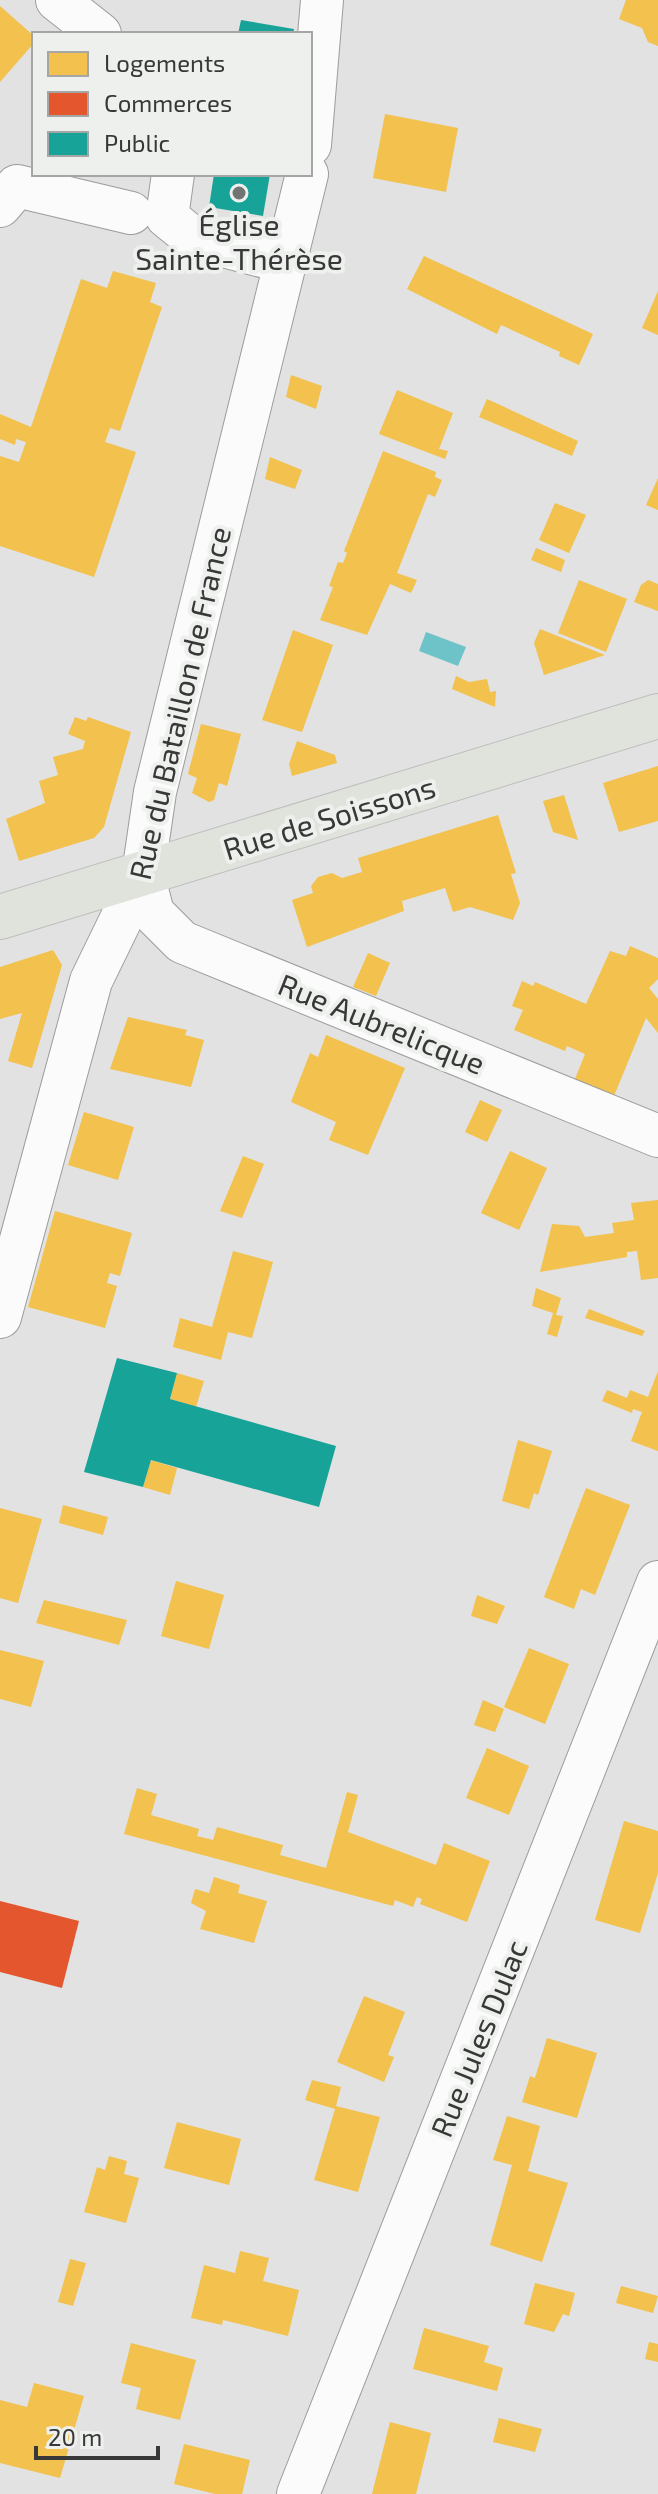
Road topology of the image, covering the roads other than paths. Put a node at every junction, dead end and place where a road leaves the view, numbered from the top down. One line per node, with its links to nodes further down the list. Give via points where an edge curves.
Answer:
1 (57, 0): 3 (street)
2 (322, 0): 4 (street)
3 (97, 32)
4 (312, 121)
5 (173, 176): 9 (street, via 167,217 193,238)
6 (306, 176): 9 (street, Rue du Bataillon de France)
7 (0, 206): 8 (street, via 17,186)
8 (131, 213)
9 (285, 262): 11 (street, Rue du Bataillon de France, via 155,792)
10 (658, 716): 11 (main road, Rue de Soissons)
11 (143, 874): 12 (main road, Rue de Soissons); 13 (street, Rue Aubrelicque, via 153,913 182,942); 14 (street, Rue du Bataillon de France, via 91,981)
12 (0, 917)
13 (658, 1136)
14 (0, 1317)
15 (658, 1582): 16 (street, Rue Jules Dulac)
16 (298, 2494)

